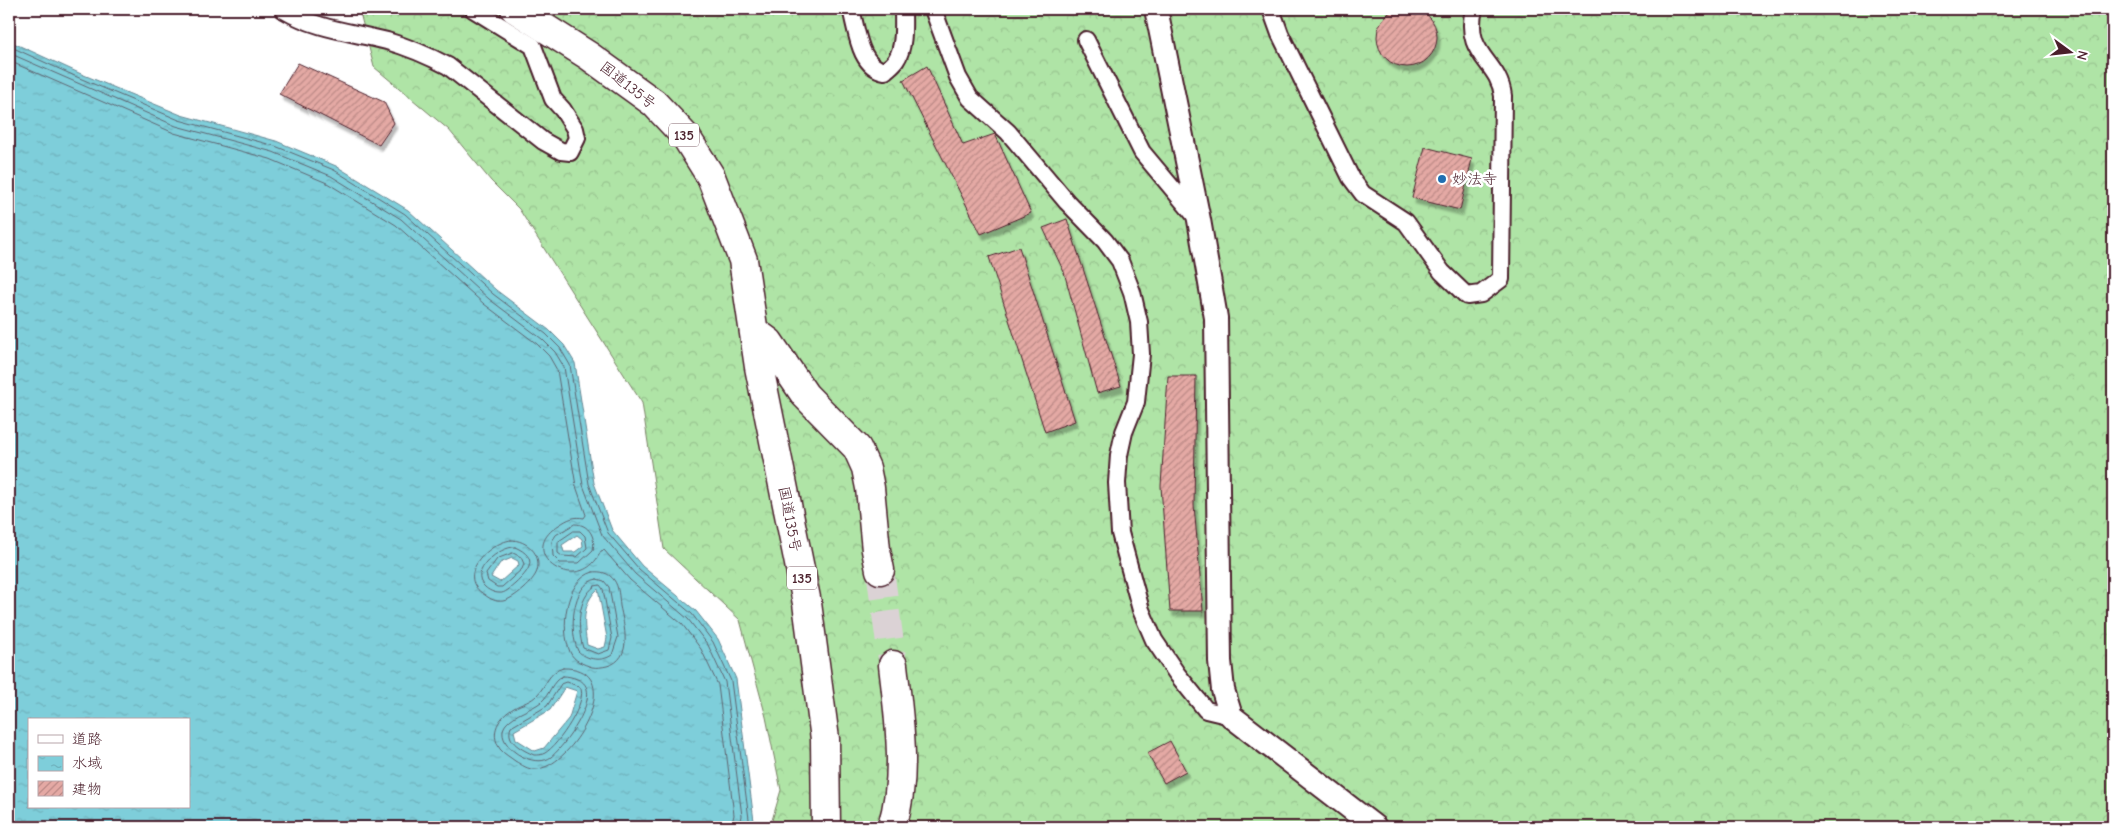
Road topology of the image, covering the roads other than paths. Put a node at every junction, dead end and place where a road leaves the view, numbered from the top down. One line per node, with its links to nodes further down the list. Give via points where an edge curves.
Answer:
1 (473, 9): 9 (street, via 533,46 553,99 574,129 577,138 570,152 561,152 542,141 448,66 432,57 389,41 299,19)
2 (515, 9): 12 (highway, 国道135号 / 135, via 589,56 646,98 686,137 711,177 743,260)
3 (851, 9): 4 (street, via 863,54 876,70 885,71 896,61 899,53)
4 (903, 9)
5 (933, 9): 15 (street, via 958,78 970,98 1008,132 1120,261 1139,322 1141,354 1136,402 1119,455 1120,533 1141,610 1154,640 1206,710)
6 (1156, 9): 11 (street)
7 (1272, 9): 8 (street, via 1280,34 1351,178 1363,194 1406,222 1442,272 1467,296 1481,294 1502,279 1502,84 1473,41)
8 (1474, 9)
9 (284, 10)
10 (1086, 40): 11 (street, via 1142,152)
11 (1199, 220): 15 (street, via 1216,318 1220,661 1223,690)
12 (754, 331): 13 (highway, via 769,342 805,396 857,448 870,488); 16 (highway, 国道135号 / 135, via 806,603 825,740)
13 (880, 570)
14 (893, 665): 17 (highway, via 902,746 901,779)
15 (1231, 716): 18 (street)
16 (826, 827)
17 (892, 827)
18 (1375, 827)

